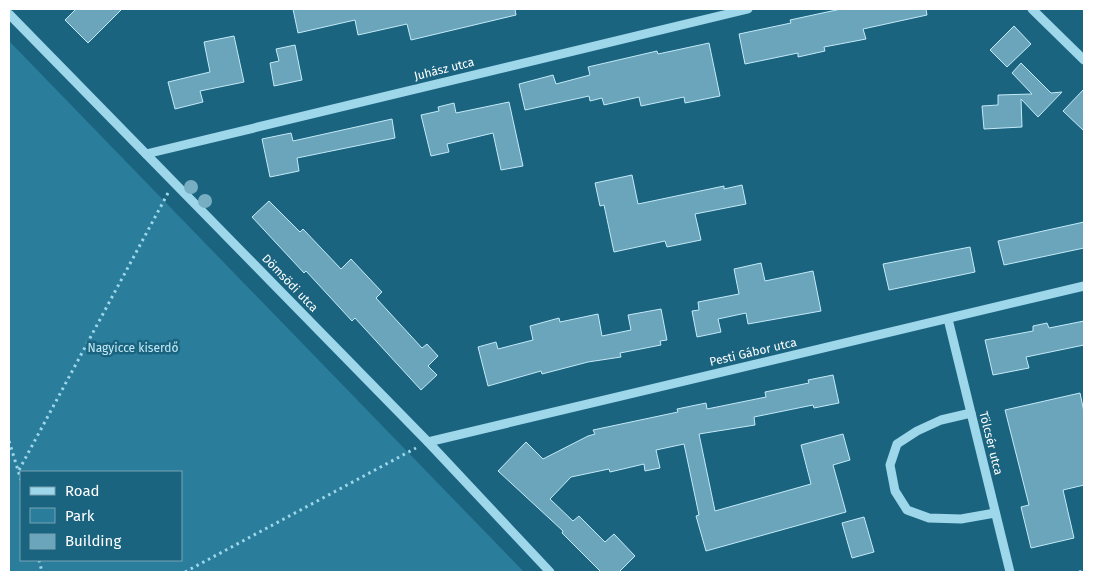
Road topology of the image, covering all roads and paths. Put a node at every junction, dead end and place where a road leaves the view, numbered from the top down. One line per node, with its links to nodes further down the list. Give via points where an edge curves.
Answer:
1 (748, 9): 5 (street, Juhász utca)
2 (1032, 9): 4 (street)
3 (9, 14): 5 (street, Dömsödi utca)
4 (1084, 60)
5 (146, 154): 6 (street, Dömsödi utca)
6 (173, 182): 11 (street, Dömsödi utca); 12 (path)
7 (1084, 286): 8 (street, Pesti Gábor utca)
8 (948, 319): 9 (street, Tölcsér utca); 11 (street, Pesti Gábor utca)
9 (971, 413): 14 (street, Tölcsér utca); 14 (street, via 941,420 897,444 890,465 895,490 907,510 929,518 960,519)
10 (9, 441): 12 (path)
11 (428, 442): 16 (path); 17 (street, Dömsödi utca)
12 (19, 470): 13 (path)
13 (20, 475)
14 (995, 513): 18 (street, Tölcsér utca)
15 (1084, 571): 19 (path)
16 (185, 572)
17 (550, 572)
18 (1010, 572)
19 (1079, 572)

